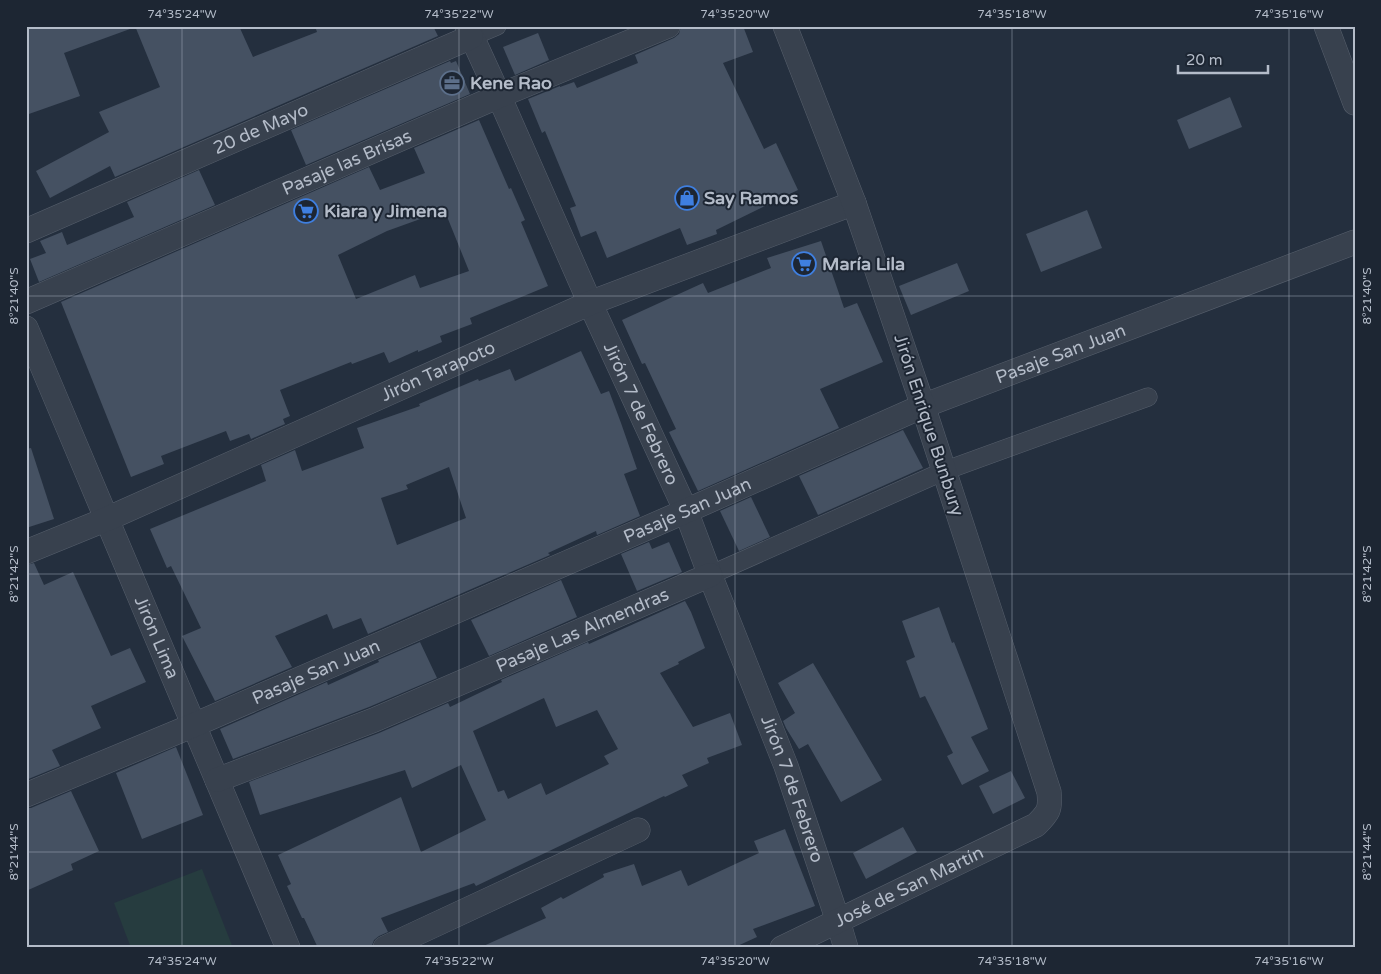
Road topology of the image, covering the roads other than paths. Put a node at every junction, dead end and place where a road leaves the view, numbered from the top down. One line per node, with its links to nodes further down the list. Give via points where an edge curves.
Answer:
1 (496, 26): 5 (street, 20 de Mayo)
2 (668, 26): 6 (street, Pasaje las Brisas)
3 (785, 26): 8 (street, Jirón Enrique Bunbury)
4 (1326, 26): 7 (street)
5 (469, 32): 6 (street, Jirón 7 de Febrero); 9 (street, 20 de Mayo)
6 (499, 96): 11 (street, Pasaje las Brisas); 12 (street, Jirón 7 de Febrero)
7 (1355, 103)
8 (854, 203): 12 (street, Jirón Tarapoto); 15 (street, Jirón Enrique Bunbury)
9 (26, 231)
10 (1355, 242): 15 (street, Pasaje San Juan)
11 (26, 302)
12 (590, 303): 17 (street, Jirón 7 de Febrero); 18 (street, Jirón Tarapoto)
13 (26, 328): 18 (street, Jirón Lima)
14 (1148, 397): 16 (street, Pasaje Las Almendras)
15 (923, 406): 16 (street, Jirón Enrique Bunbury); 17 (street, Pasaje San Juan)
16 (944, 471): 20 (street, Pasaje Las Almendras); 24 (street, Jirón Enrique Bunbury, via 1049,792 1047,814)
17 (686, 511): 20 (street, Jirón 7 de Febrero); 21 (street, Pasaje San Juan)
18 (107, 519): 19 (street, Jirón Tarapoto); 21 (street, Jirón Lima)
19 (26, 552)
20 (710, 575): 22 (street, Pasaje Las Almendras, via 374,720); 26 (street, Jirón 7 de Febrero, via 786,766)
21 (194, 725): 22 (street, Jirón Lima); 23 (street, Pasaje San Juan)
22 (217, 780): 27 (street, Jirón Lima)
23 (26, 795)
24 (1036, 826): 26 (street, José de San Martín)
25 (638, 830): 28 (street)
26 (838, 921): 29 (street, José de San Martín); 30 (street, Jirón 7 de Febrero)
27 (288, 948)
28 (385, 948)
29 (782, 948)
30 (846, 948)

